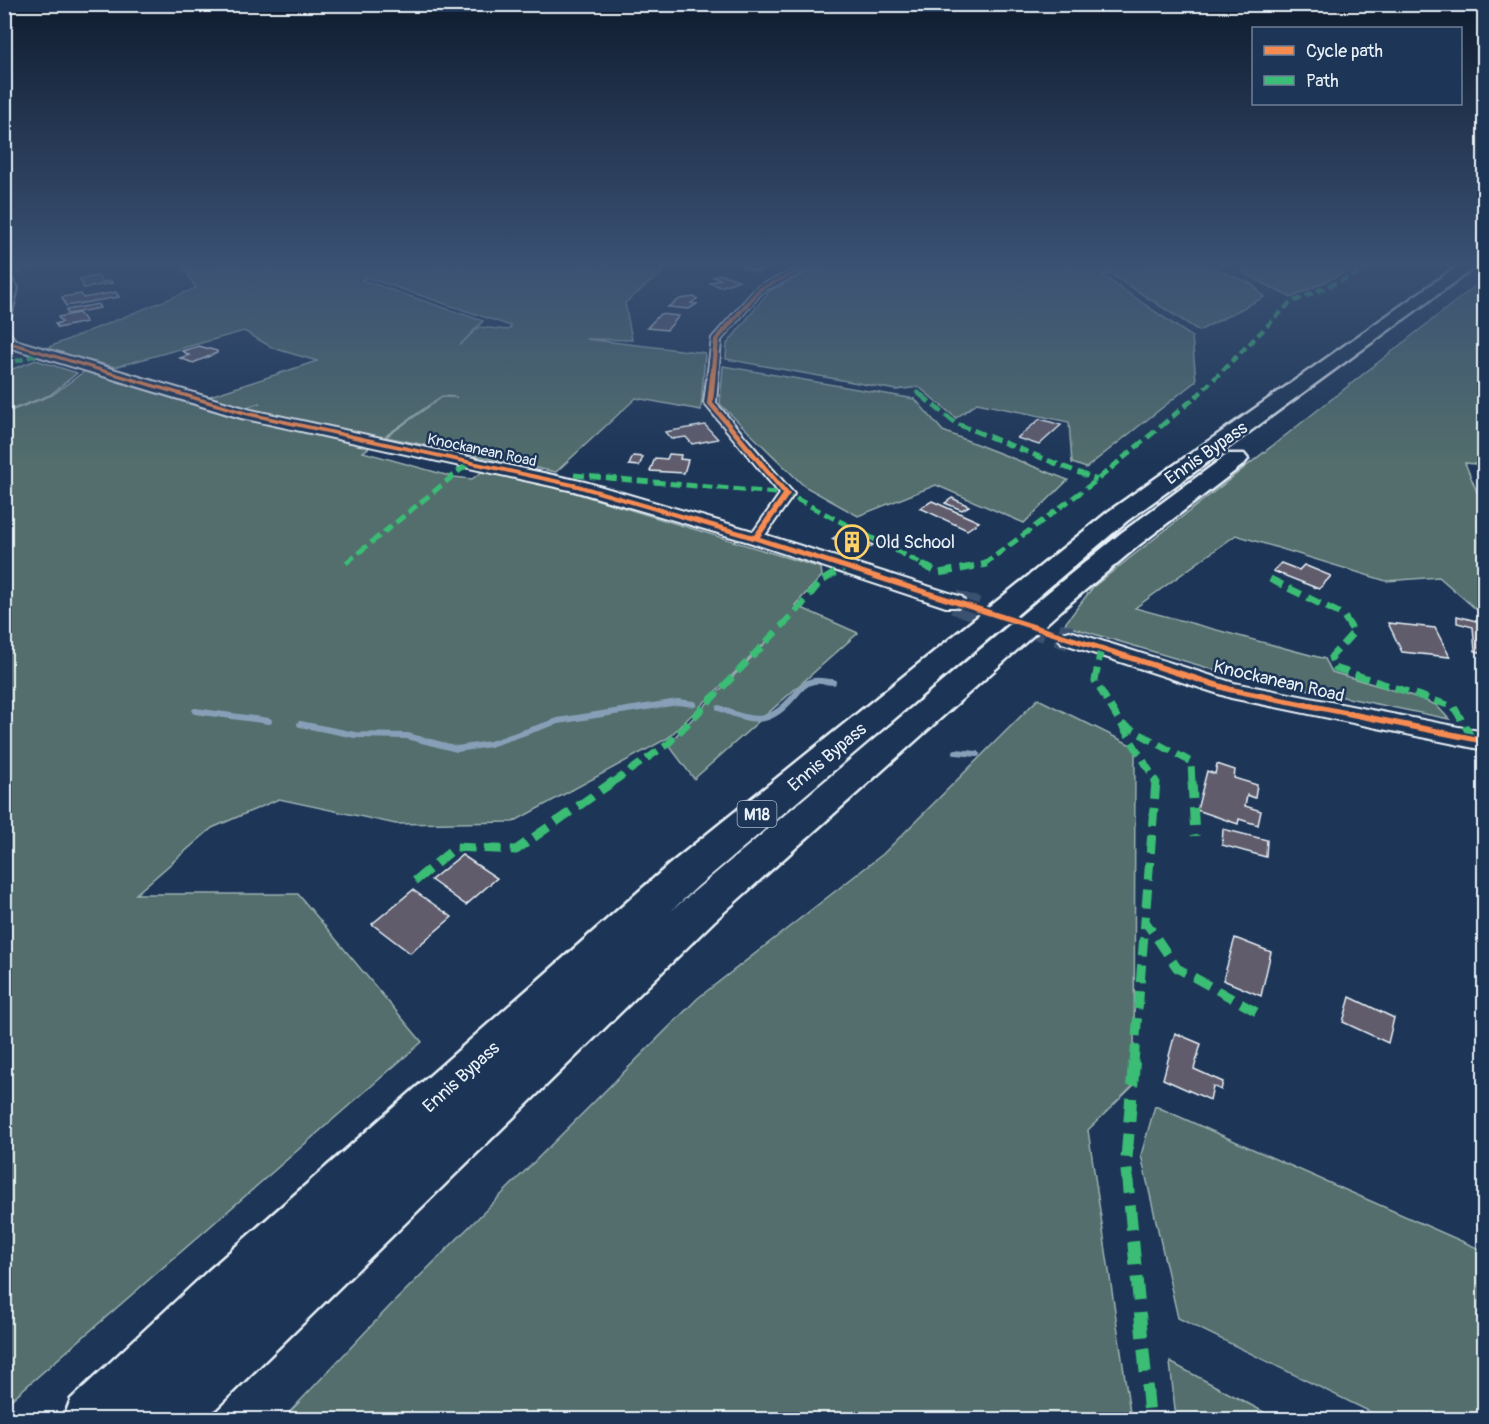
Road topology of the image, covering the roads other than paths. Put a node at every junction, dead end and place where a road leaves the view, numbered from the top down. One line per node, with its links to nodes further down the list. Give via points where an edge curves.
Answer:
1 (724, 331): 5 (street, via 716,340 710,403 788,494)
2 (1377, 331): 9 (highway, Ennis Bypass / M18, via 1118,516 684,875 227,1290)
3 (1406, 331): 10 (highway, Ennis Bypass / M18, via 1130,539 848,779 700,909)
4 (4, 334): 5 (street, Knockanean Road, via 10,342 224,408 578,486)
5 (756, 538): 6 (street, Knockanean Road)
6 (954, 602)
7 (1071, 638): 8 (street, Knockanean Road, via 1231,690)
8 (1485, 741)
9 (92, 1419)
10 (161, 1419)

